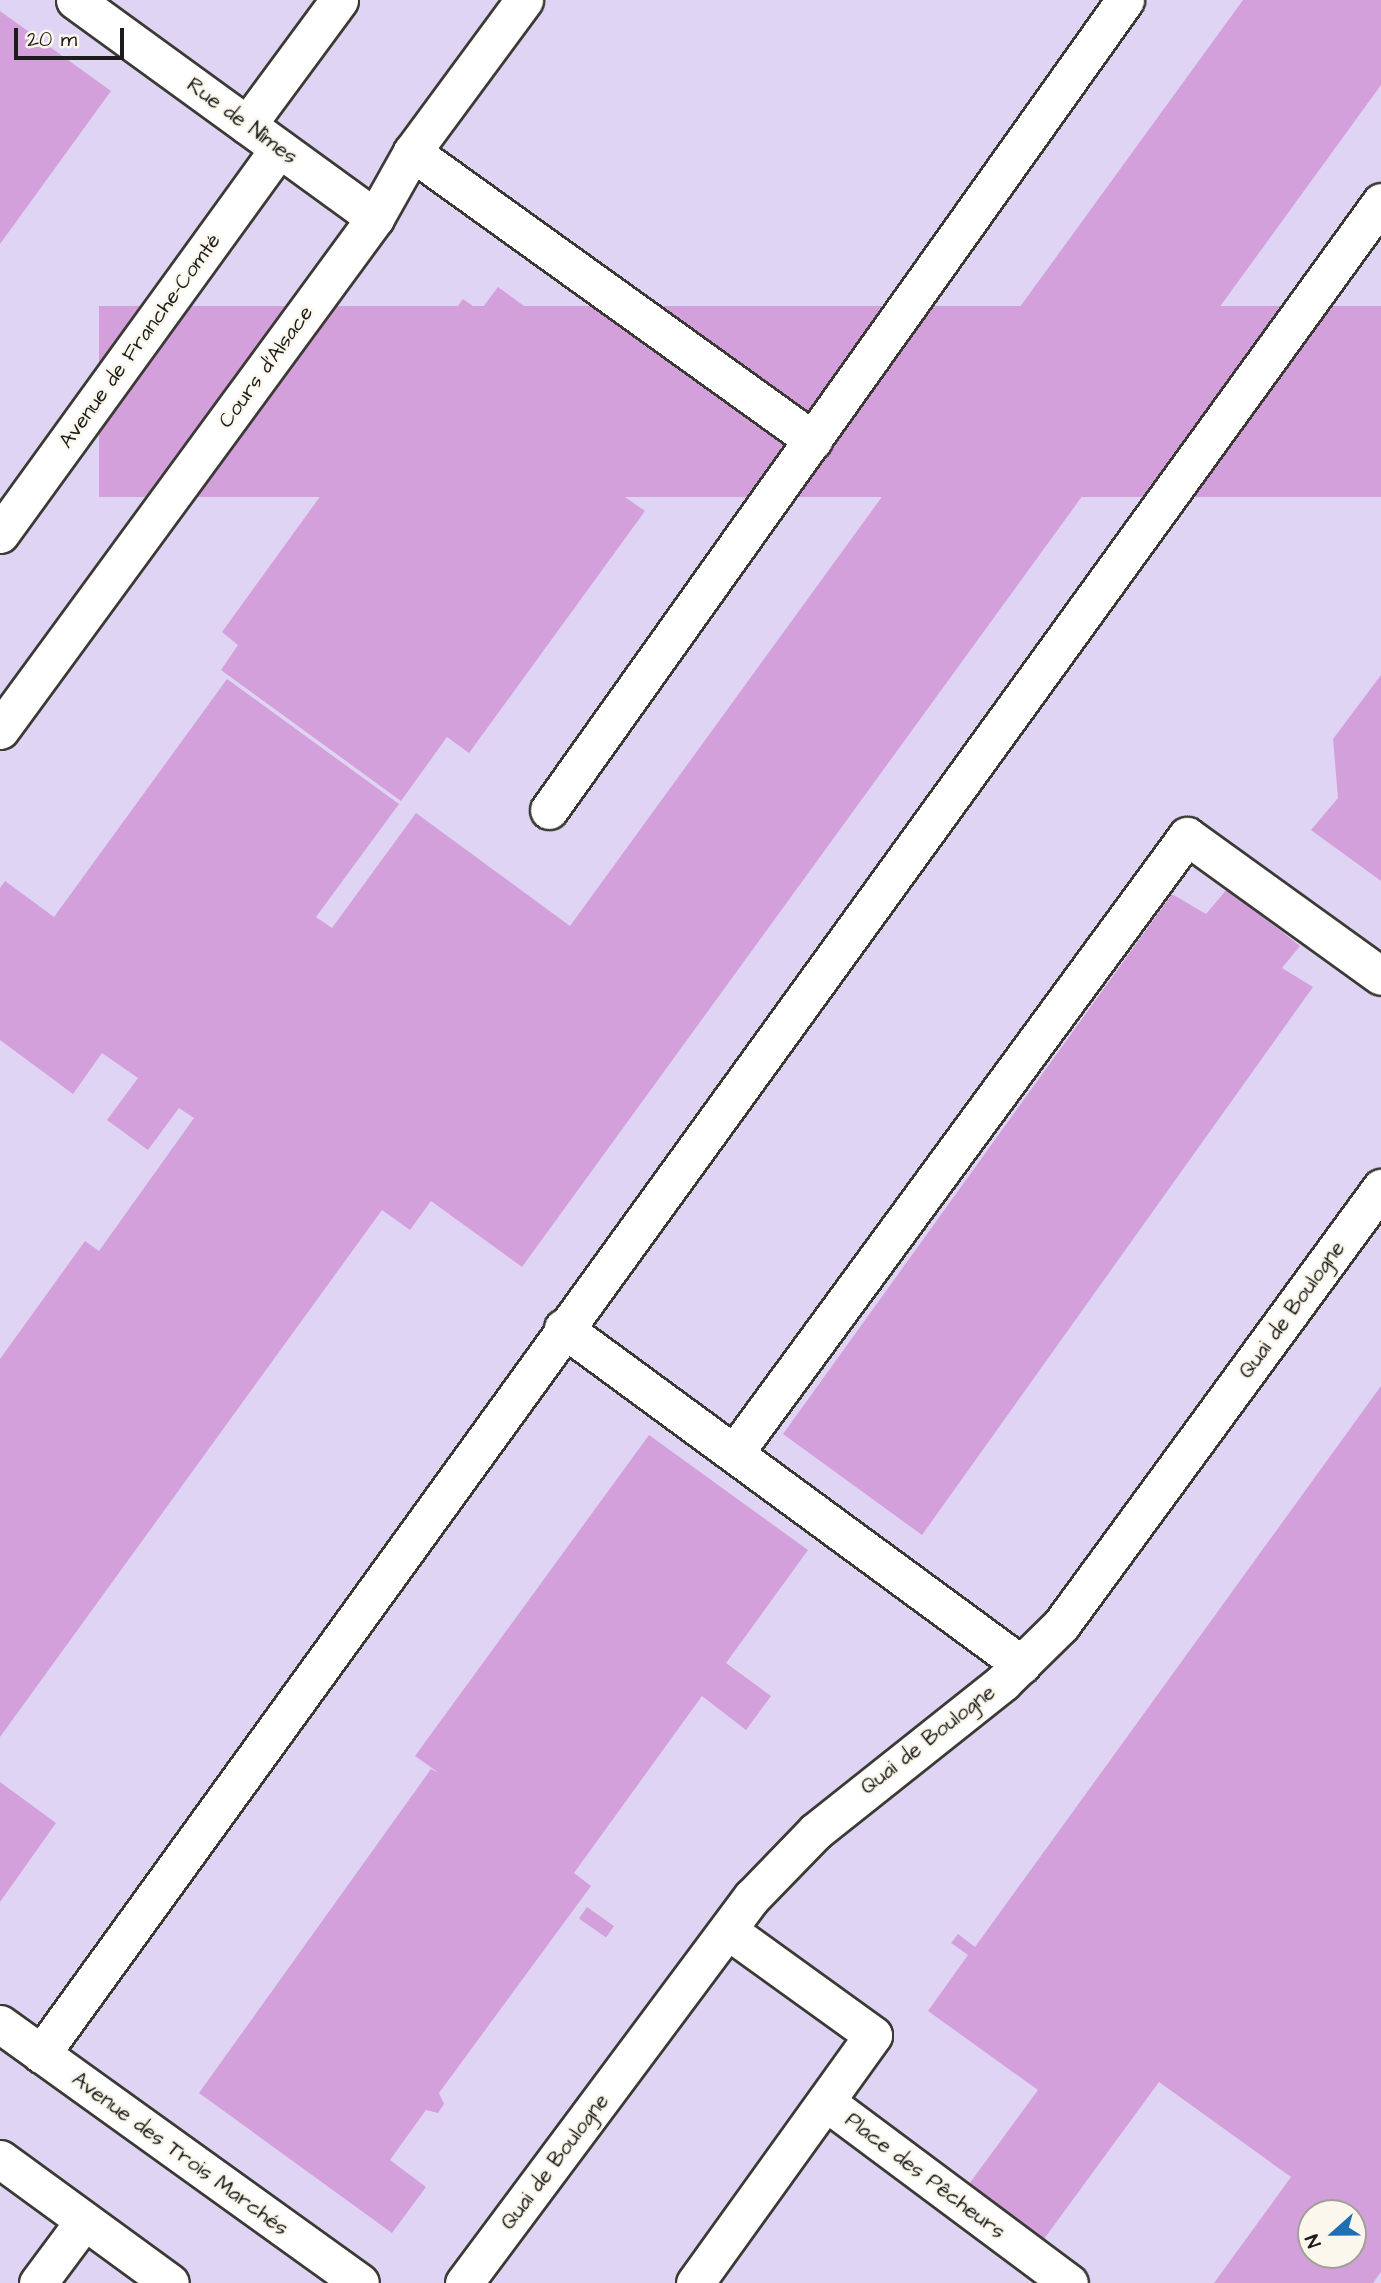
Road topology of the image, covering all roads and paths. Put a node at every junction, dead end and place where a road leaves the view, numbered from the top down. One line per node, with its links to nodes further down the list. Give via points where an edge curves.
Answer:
1 (75, 0): 5 (lane, Rue de Nîmes)
2 (339, 0): 5 (lane)
3 (524, 0): 7 (lane, Cours d'Alsace)
4 (1125, 0): 10 (lane)
5 (247, 125): 6 (lane, Rue de Nîmes)
6 (279, 148): 9 (lane, Rue de Nîmes); 11 (lane, Avenue de Franche-Comté)
7 (412, 152): 9 (lane, Cours d'Alsace); 10 (lane)
8 (1381, 202): 16 (lane)
9 (375, 218): 12 (lane, Cours d'Alsace)
10 (813, 440): 13 (lane)
11 (0, 534)
12 (0, 730)
13 (549, 810)
14 (1381, 976): 17 (lane, via 1187,836)
15 (1381, 1188): 18 (lane, Quai de Boulogne, via 1062,1625)
16 (564, 1328): 17 (lane); 21 (lane)
17 (735, 1452): 18 (lane)
18 (1022, 1665): 19 (lane, Quai de Boulogne, via 816,1831 752,1897)
19 (729, 1931): 22 (lane, via 873,2035); 28 (lane, Quai de Boulogne)
20 (0, 2024): 21 (lane, Avenue des Trois Marchés)
21 (41, 2054): 27 (lane, Avenue des Trois Marchés)
22 (827, 2102): 29 (lane, Place des Pêcheurs); 30 (lane, Place des Pêcheurs)
23 (0, 2160): 24 (lane)
24 (84, 2221): 25 (lane); 26 (lane)
25 (38, 2283)
26 (170, 2283)
27 (360, 2283)
28 (464, 2283)
29 (695, 2283)
30 (1069, 2283)

